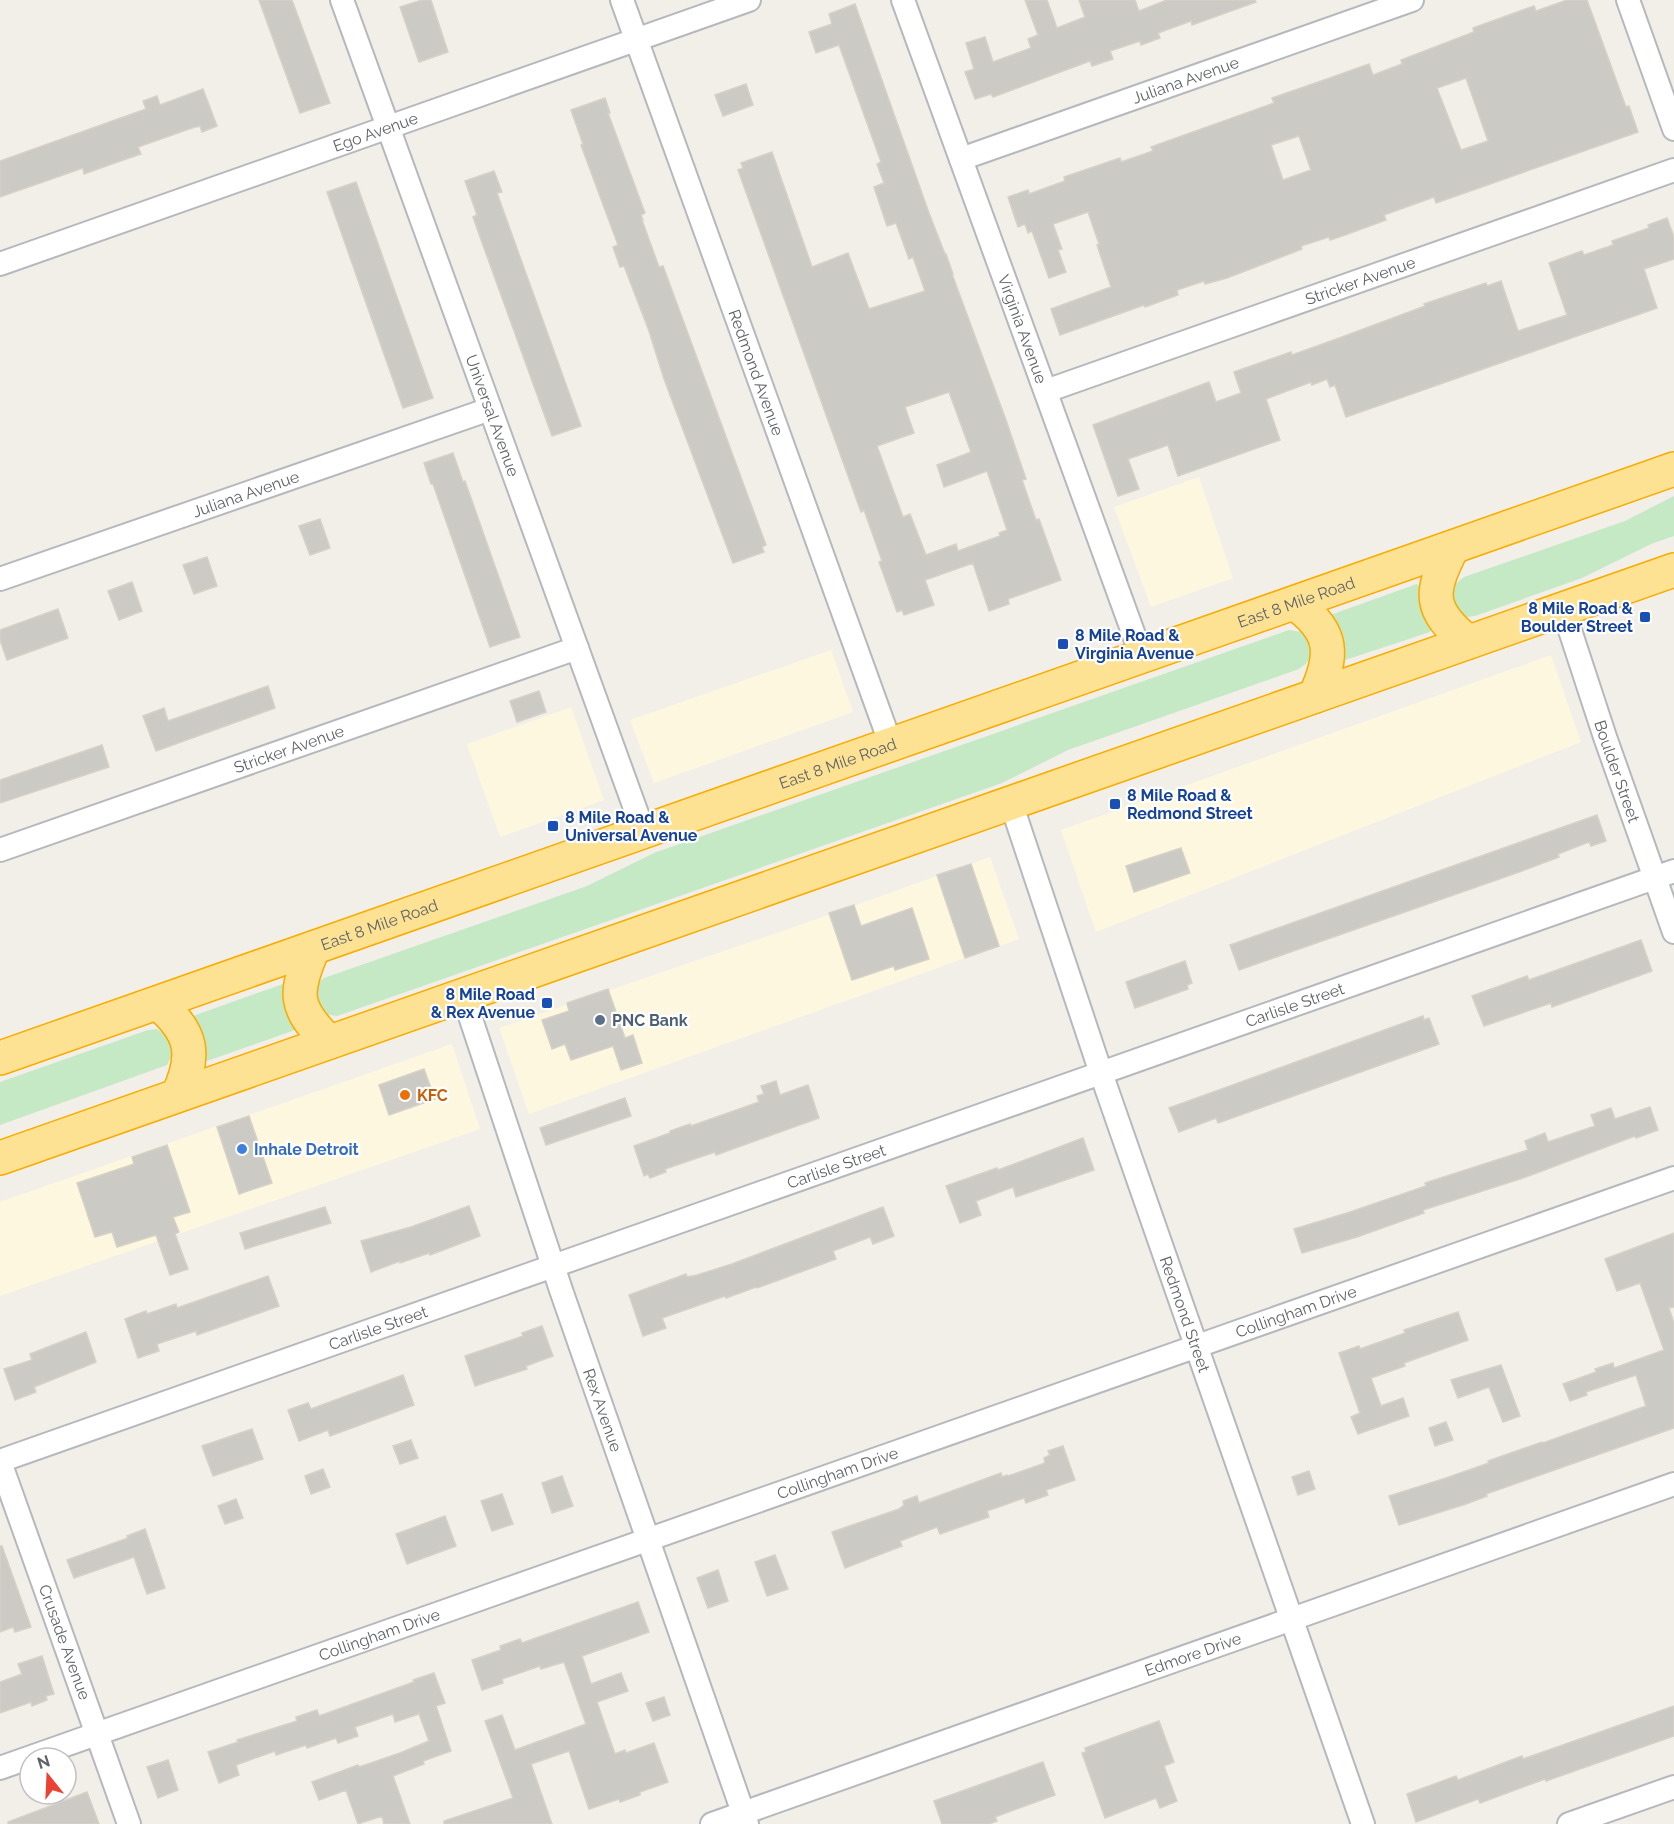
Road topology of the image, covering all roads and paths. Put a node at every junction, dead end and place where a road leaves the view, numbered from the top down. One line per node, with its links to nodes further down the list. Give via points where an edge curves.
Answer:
1 (342, 0): 8 (street, Universal Avenue)
2 (622, 0): 7 (street, Redmond Avenue)
3 (749, 0): 7 (street, Ego Avenue)
4 (903, 0): 10 (street, Virginia Avenue)
5 (1412, 0): 10 (street, Juliana Avenue)
6 (1628, 0): 9 (street)
7 (636, 39): 8 (street, Ego Avenue); 25 (street, Redmond Avenue)
8 (389, 128): 12 (street, Ego Avenue); 14 (street, Universal Avenue)
9 (1674, 129)
10 (961, 159): 13 (street, Virginia Avenue)
11 (1674, 170): 13 (street, Stricker Avenue)
12 (0, 264)
13 (1046, 391): 23 (street, Virginia Avenue)
14 (490, 409): 18 (street, Juliana Avenue); 22 (street, Universal Avenue)
15 (1674, 469): 16 (highway, East 8 Mile Road)
16 (1452, 548): 19 (highway, East 8 Mile Road); 21 (highway, via 1438,577 1436,602 1447,623)
17 (1674, 570): 20 (highway)
18 (0, 579)
19 (1296, 603): 23 (highway, East 8 Mile Road); 24 (highway, via 1318,623 1328,649 1325,674)
20 (1563, 609): 21 (highway); 29 (street, Boulder Street)
21 (1468, 642): 24 (highway)
22 (578, 648): 27 (street, Universal Avenue); 28 (street, Stricker Avenue)
23 (1142, 657): 25 (highway, East 8 Mile Road)
24 (1315, 696): 26 (highway)
25 (891, 745): 27 (highway, East 8 Mile Road)
26 (1011, 803): 32 (highway); 36 (street, Redmond Street)
27 (644, 832): 31 (highway, East 8 Mile Road)
28 (0, 850)
29 (1665, 874): 30 (street, Boulder Street); 36 (street, Carlisle Street)
30 (1674, 932)
31 (313, 948): 33 (highway, East 8 Mile Road); 34 (highway, via 301,980 301,1003 309,1021)
32 (463, 995): 34 (highway); 40 (street, Rex Avenue)
33 (158, 1003): 35 (highway, East 8 Mile Road); 37 (highway, via 180,1023 188,1041 189,1066)
34 (329, 1042): 37 (highway)
35 (0, 1058)
36 (1101, 1073): 40 (street, Carlisle Street); 41 (street, Redmond Street)
37 (178, 1095): 38 (highway)
38 (0, 1158)
39 (1674, 1178): 41 (street, Collingham Drive)
40 (553, 1266): 42 (street, Carlisle Street); 44 (street, Rex Avenue)
41 (1198, 1347): 44 (street, Collingham Drive); 45 (street, Redmond Street)
42 (0, 1461): 46 (street, Crusade Avenue)
43 (1674, 1484): 45 (street, Edmore Drive)
44 (647, 1540): 46 (street, Collingham Drive); 49 (street, Rex Avenue)
45 (1291, 1620): 49 (street, Edmore Drive); 52 (street, Redmond Street)
46 (98, 1733): 47 (street, Collingham Drive); 50 (street, Crusade Avenue)
47 (0, 1768)
48 (1674, 1787): 53 (street)
49 (745, 1819): 51 (street, Edmore Drive)
50 (129, 1824)
51 (712, 1824)
52 (1363, 1824)
53 (1569, 1824)

